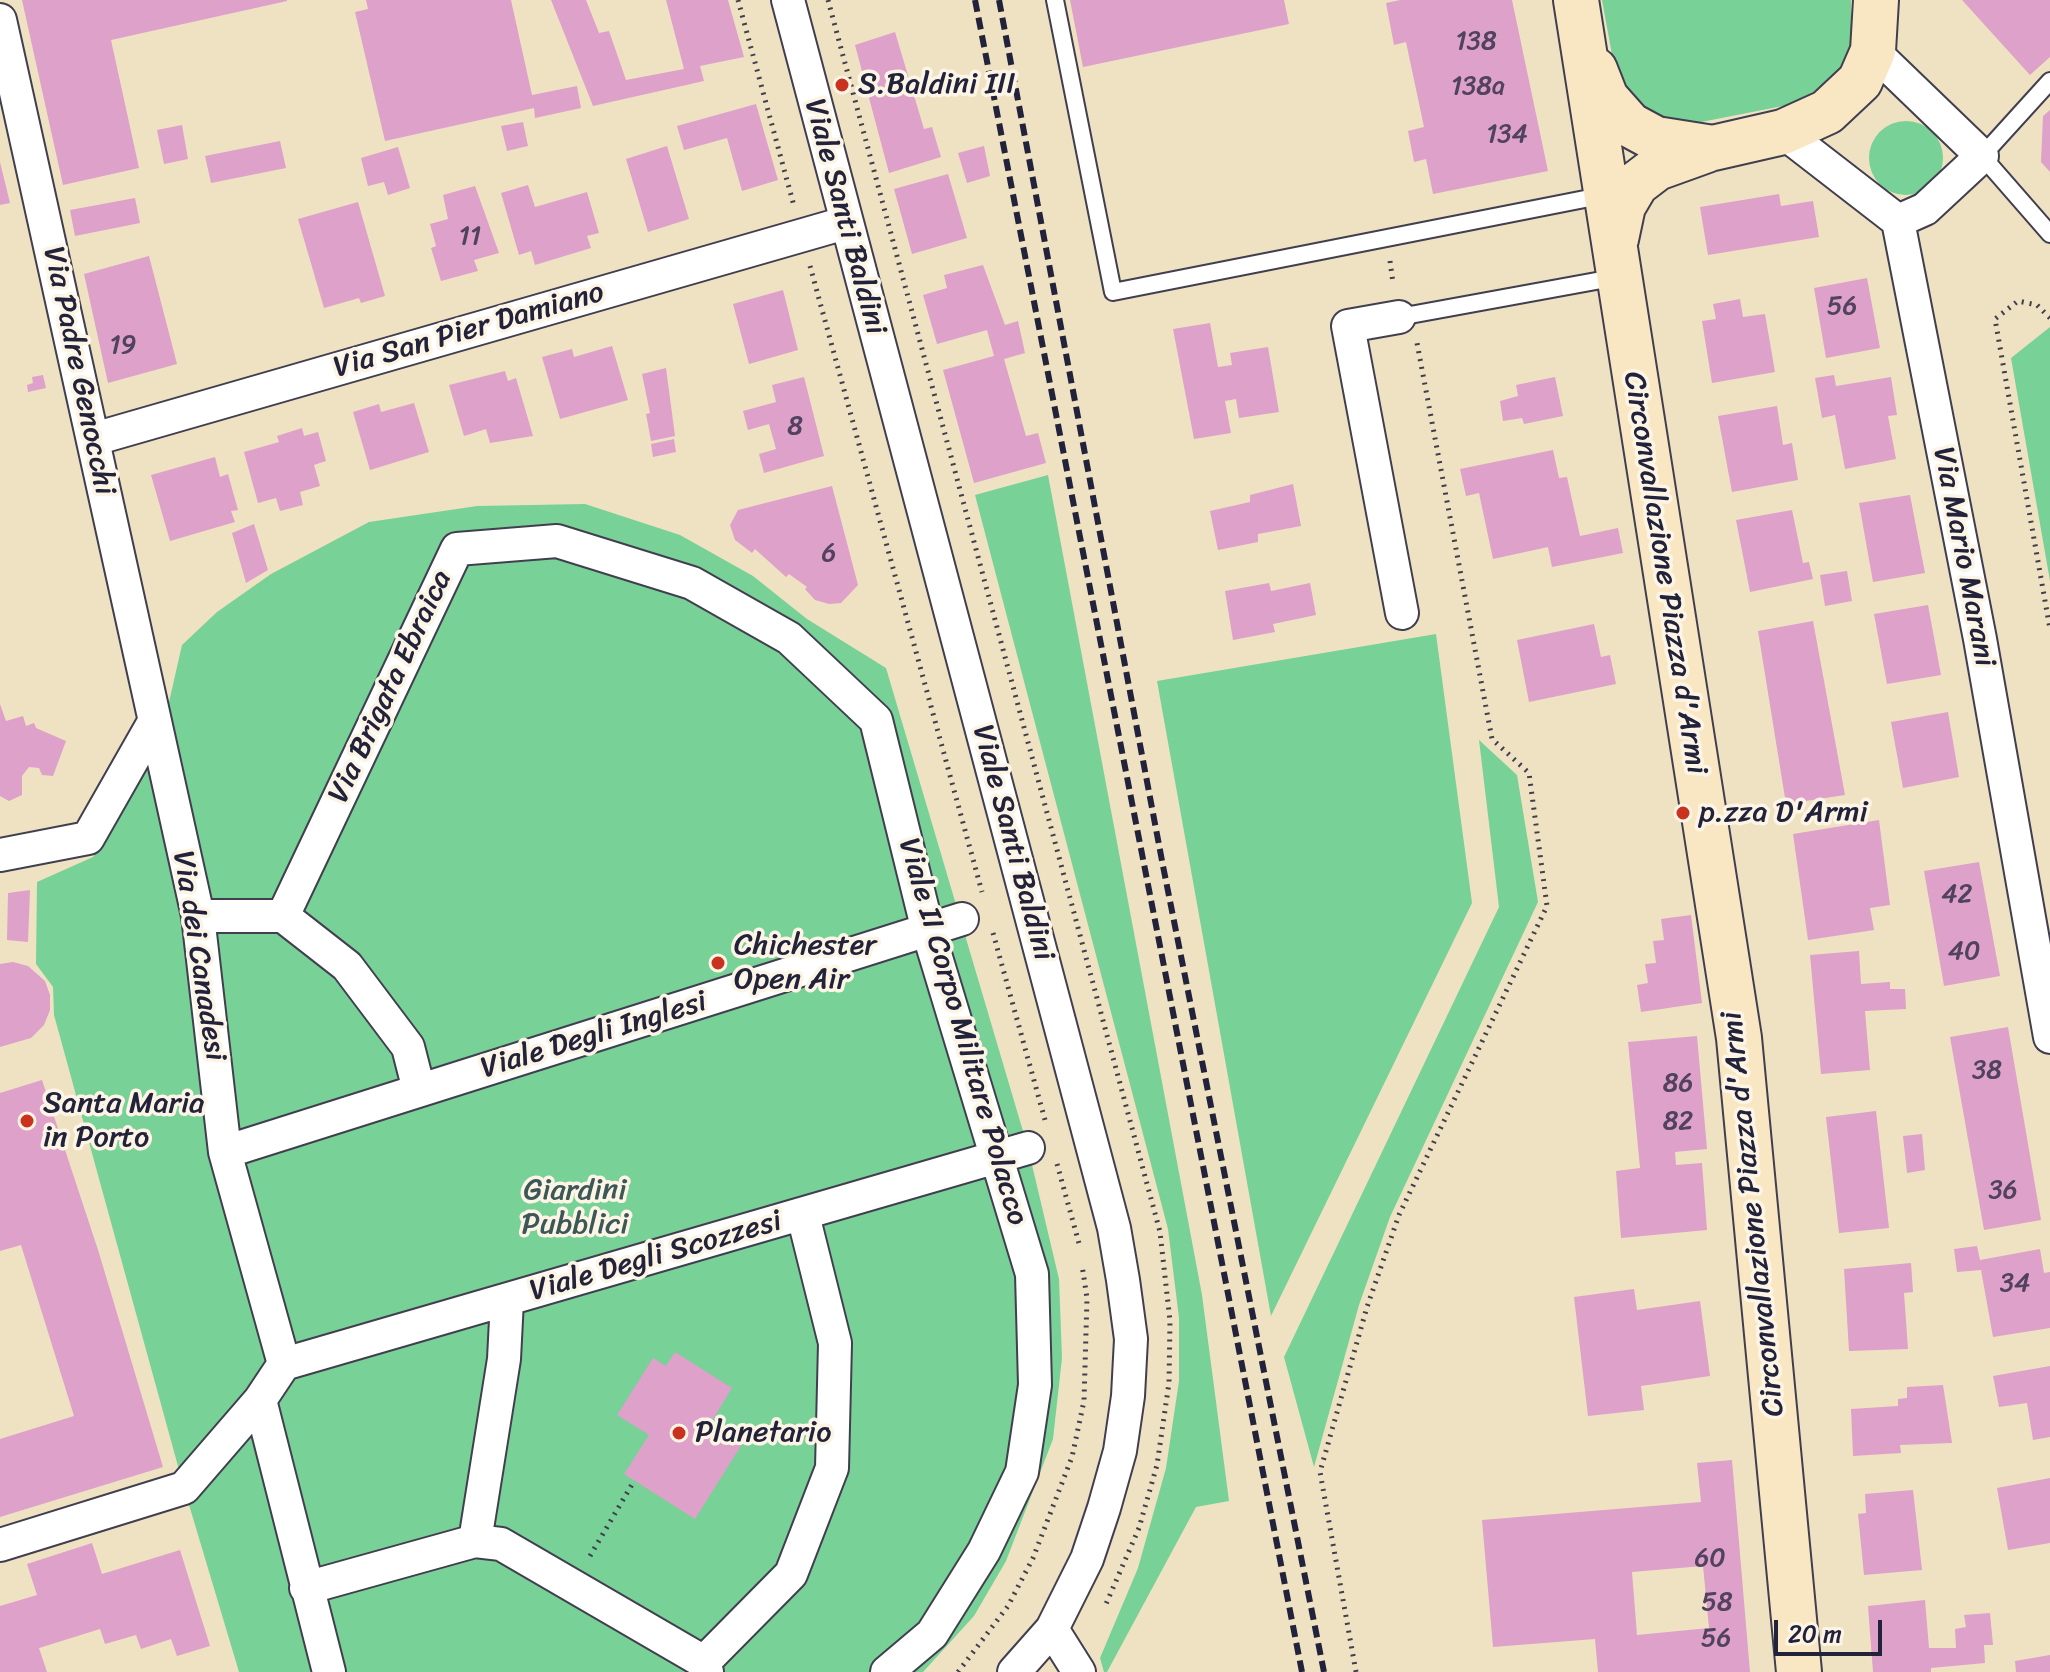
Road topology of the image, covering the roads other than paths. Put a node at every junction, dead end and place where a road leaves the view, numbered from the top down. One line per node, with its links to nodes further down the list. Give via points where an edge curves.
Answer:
1 (788, 0): 14 (street, Viale Santi Baldini)
2 (1055, 0): 12 (lane, via 1113,292)
3 (1576, 0): 6 (street, Circonvallazione Piazza d'Armi)
4 (1876, 0): 7 (street)
5 (0, 20): 18 (street, Via Padre Genocchi)
6 (1583, 42): 10 (street, via 1606,98 1630,125 1668,143); 12 (street, Circonvallazione Piazza d'Armi)
7 (1873, 51): 9 (street, via 1849,95 1827,112); 11 (street)
8 (2050, 81): 11 (lane)
9 (1783, 132): 10 (street); 13 (street)
10 (1713, 148): 16 (street, via 1657,168 1636,184 1623,206)
11 (1982, 156): 13 (street, via 1925,209); 15 (lane)
12 (1607, 195): 16 (street, Circonvallazione Piazza d'Armi)
13 (1898, 221): 27 (street, Via Mario Marani, via 1980,639)
14 (845, 223): 18 (street, Via San Pier Damiano); 38 (street, Viale Santi Baldini, via 1114,1228 1123,1280 1131,1339 1120,1451 1087,1559)
15 (2050, 234)
16 (1616, 265): 17 (lane); 44 (street, Circonvallazione Piazza d'Armi, via 1739,1038)
17 (1399, 317): 20 (street, via 1348,326)
18 (94, 439): 21 (street, Via Padre Genocchi)
19 (557, 541): 25 (street, Via Brigata Ebraica, via 457,549); 26 (street, Viale II Corpo Militare Polacco, via 692,583 789,638 876,720)
20 (1402, 613)
21 (156, 734): 22 (street, via 88,838); 24 (street, Via dei Canadesi)
22 (0, 855)
23 (979, 914): 26 (street, Viale Degli Inglesi)
24 (198, 916): 25 (street); 30 (street, Via dei Canadesi)
25 (283, 916): 28 (street, via 347,966 408,1047)
26 (928, 931): 28 (street, Viale Degli Inglesi); 29 (street, Viale II Corpo Militare Polacco)
27 (2050, 1037)
28 (419, 1090): 30 (street, Viale Degli Inglesi)
29 (1031, 1146): 31 (street, Viale Degli Scozzesi); 41 (street, Viale II Corpo Militare Polacco, via 1035,1385 1022,1472 984,1551 932,1634)
30 (225, 1152): 33 (street, Via dei Canadesi)
31 (803, 1215): 32 (street, Viale Degli Scozzesi); 39 (street, via 835,1343 832,1468 791,1574)
32 (507, 1300): 33 (street, Viale Degli Scozzesi); 35 (street, via 504,1359)
33 (284, 1364): 34 (street)
34 (260, 1400): 36 (street, via 184,1488); 37 (street)
35 (475, 1541): 37 (street); 39 (street, via 501,1544)
36 (0, 1545)
37 (306, 1588): 40 (street)
38 (1052, 1629): 42 (street, Viale Santi Baldini); 43 (street)
39 (706, 1667)
40 (329, 1672)
41 (887, 1672)
42 (1014, 1672)
43 (1079, 1672)
44 (1799, 1672)

